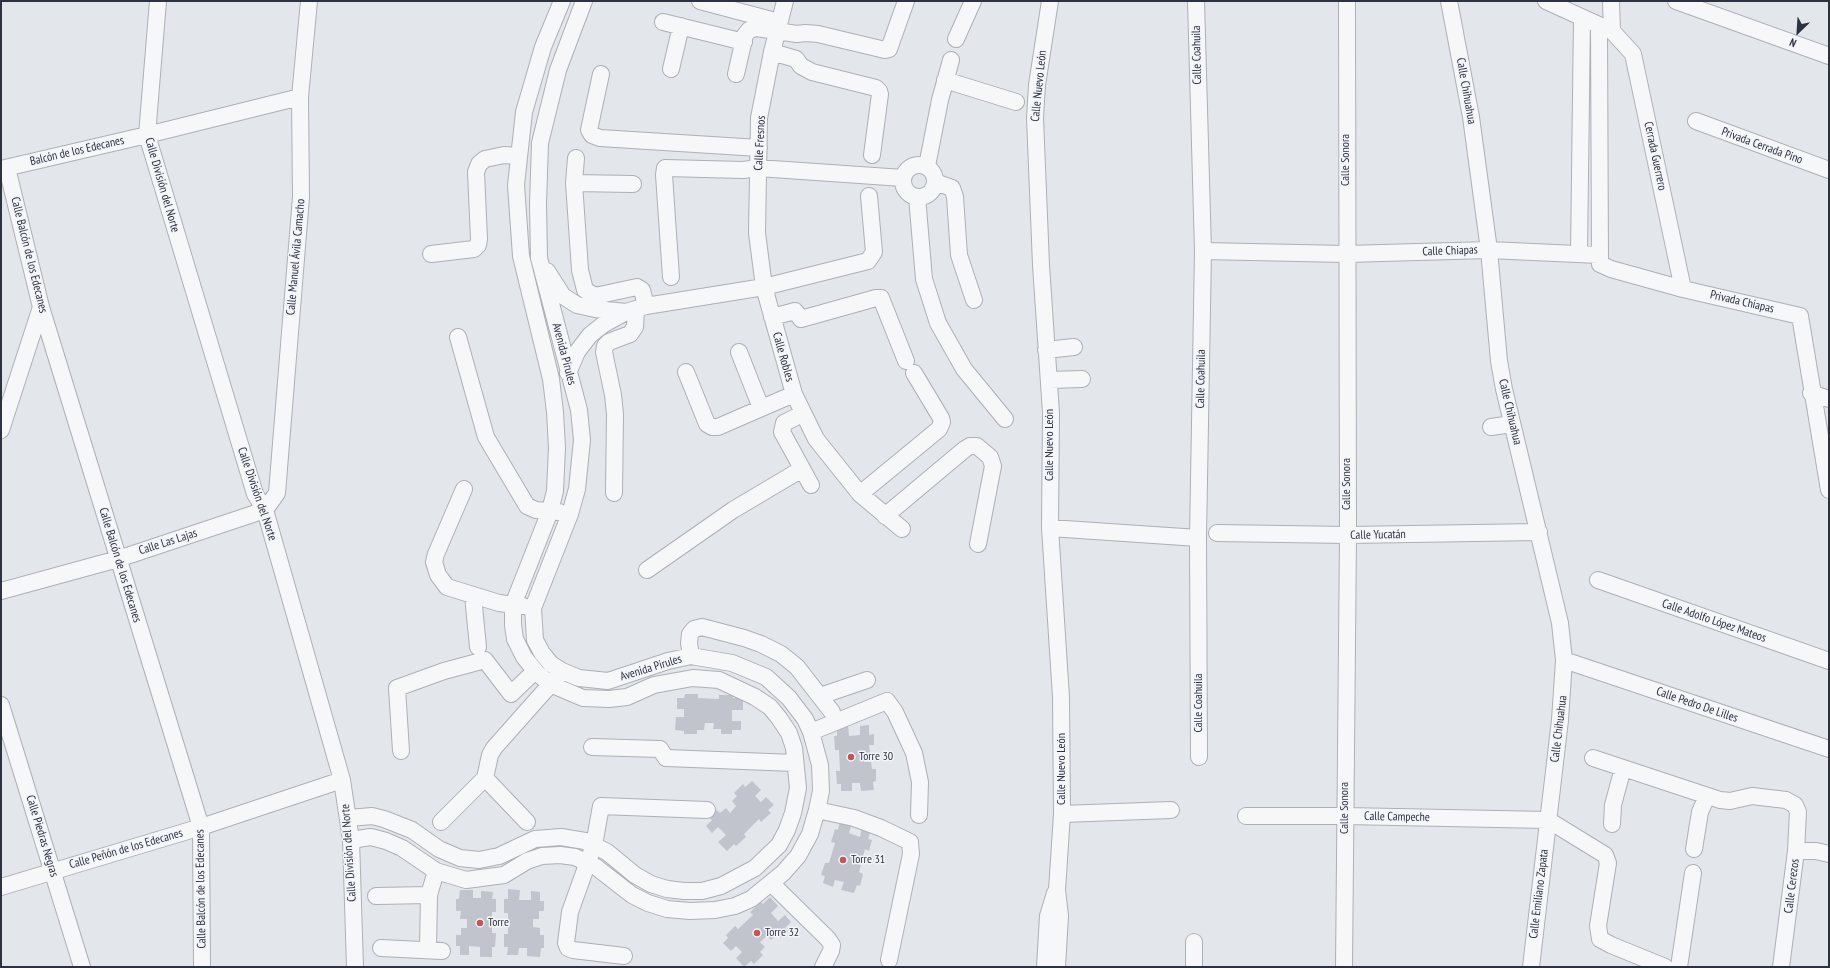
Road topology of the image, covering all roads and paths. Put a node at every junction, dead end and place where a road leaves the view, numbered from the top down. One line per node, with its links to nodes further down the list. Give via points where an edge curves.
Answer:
1 (158, 1): 33 (street, Calle División del Norte)
2 (309, 1): 30 (street, Calle Manuel Ávila Camacho)
3 (562, 1): 36 (street, Avenida Pirules, via 542,47 524,112)
4 (584, 1): 54 (street, Avenida Pirules, via 558,70 540,143)
5 (700, 1): 19 (street)
6 (785, 1): 19 (street, Calle Fresnos)
7 (906, 1): 19 (street, via 891,45 885,50 818,34 797,34)
8 (972, 1): 21 (street)
9 (1050, 1): 64 (street, Calle Nuevo León, via 1037,85 1035,118)
10 (1196, 1): 49 (street, Calle Coahuila)
11 (1347, 1): 51 (street, Calle Sonora)
12 (1449, 1): 48 (street, Calle Chihuahua, via 1468,100)
13 (1546, 1): 16 (street)
14 (1611, 1): 20 (street)
15 (1676, 1): 24 (street)
16 (1582, 18): 20 (street); 52 (street)
17 (663, 22): 18 (street)
18 (681, 26): 22 (street); 26 (street)
19 (778, 26): 22 (street, via 749,30); 23 (street, Calle Fresnos)
20 (1606, 28): 53 (street); 57 (street, Cerrada Guerrero, via 1633,54)
21 (956, 39)
22 (744, 42): 28 (street)
23 (772, 52): 34 (street, Calle Fresnos, via 759,118); 35 (street, via 796,59 801,66 812,72 876,88 879,91)
24 (1829, 56)
25 (951, 60): 29 (street)
26 (671, 69)
27 (601, 74): 34 (street, via 589,130 592,135 600,138)
28 (736, 74)
29 (945, 80): 31 (street); 38 (street)
30 (300, 97): 33 (street); 85 (street, Calle Manuel Ávila Camacho, via 301,197 277,493)
31 (1016, 102)
32 (1696, 121): 41 (street, Privada Cerrada Pino)
33 (147, 135): 39 (street, Balcón de los Edecanes); 85 (street, Calle División del Norte, via 255,494)
34 (759, 148): 40 (street, Calle Fresnos)
35 (872, 155)
36 (519, 156): 50 (street, via 504,155 486,159 479,164 476,172 478,245 474,249); 86 (street, Avenida Pirules, via 516,185 521,256 551,378 555,412 555,491)
37 (576, 158): 44 (street)
38 (927, 166): 42 (street, via 915,165 909,168); 43 (street, via 932,170)
39 (4, 168): 59 (street, Calle Balcón de los Edecanes)
40 (758, 168): 42 (street); 55 (street, via 665,168); 56 (street, Calle Fresnos, via 756,233)
41 (1829, 170)
42 (903, 178): 47 (street, via 906,191)
43 (935, 182): 47 (street, via 929,193); 58 (street, via 952,188 955,196 959,255)
44 (574, 183): 45 (street); 60 (street, via 580,270 584,290 595,296 637,287 642,290)
45 (633, 184)
46 (869, 196): 56 (street, via 874,252 868,262)
47 (917, 197): 75 (street, via 924,279 938,323 964,369)
48 (1489, 250): 51 (street, Calle Chiapas); 52 (street, Calle Chiapas); 76 (street, Calle Chihuahua, via 1499,361)
49 (1203, 251): 51 (street, Calle Chiapas); 94 (street, Calle Coahuila)
50 (431, 254)
51 (1346, 254): 93 (street, Calle Sonora)
52 (1579, 254): 53 (street, Calle Chiapas)
53 (1599, 255): 57 (street, via 1600,264 1611,269)
54 (539, 258): 60 (street, via 562,296 576,305 595,309); 67 (street, Avenida Pirules)
55 (671, 277)
56 (764, 287): 60 (street); 61 (street, Calle Robles)
57 (1683, 289): 70 (street, Privada Chiapas, via 1800,316)
58 (974, 300)
59 (41, 307): 78 (street); 96 (street, Calle Balcón de los Edecanes)
60 (636, 309): 67 (street, via 604,324 590,335 577,352); 83 (street, via 636,327 630,334 609,342 604,352 615,414)
61 (772, 317): 71 (street, Calle Robles); 84 (street, via 795,311 801,319 881,298 910,367 941,418 939,429)
62 (458, 337): 86 (street, via 486,437 527,506)
63 (1074, 347): 64 (street)
64 (1046, 350): 69 (street, Calle Nuevo León)
65 (740, 352): 73 (street)
66 (686, 372): 73 (street, via 707,424 712,427 718,427)
67 (568, 373): 87 (street, Avenida Pirules, via 579,410 582,440 577,489)
68 (1082, 379): 69 (street)
69 (1049, 380): 89 (street, Calle Nuevo León)
70 (1812, 393): 72 (street); 82 (street)
71 (794, 394): 73 (street); 74 (street, Calle Robles)
72 (1829, 400)
73 (761, 408)
74 (802, 414): 79 (street, via 784,423 782,432); 84 (street, Calle Robles, via 816,439)
75 (1005, 419)
76 (1512, 424): 77 (street); 91 (street, Calle Chihuahua)
77 (1491, 427)
78 (1, 430)
79 (802, 469): 80 (street); 97 (street, via 733,510)
80 (811, 485)
81 (464, 489): 100 (street, via 434,562 438,575 448,588)
82 (1829, 490)
83 (614, 493)
84 (860, 494): 88 (street, Calle Robles)
85 (265, 510): 96 (street, Calle Las Lajas); 123 (street, Calle División del Norte)
86 (550, 511): 87 (street); 101 (street, Avenida Pirules)
87 (570, 514): 102 (street, Avenida Pirules)
88 (886, 516): 90 (street, Calle Robles); 95 (street, via 965,449 977,446 990,457 993,466)
89 (1050, 528): 94 (street); 130 (street, Calle Nuevo León, via 1062,697)
90 (902, 529)
91 (1540, 532): 93 (street, Calle Yucatán); 105 (street, Calle Chihuahua, via 1560,623)
92 (1217, 533): 93 (street, Calle Yucatán)
93 (1348, 535): 133 (street, Calle Sonora)
94 (1198, 538): 118 (street, Calle Coahuila)
95 (978, 544)
96 (118, 559): 99 (street, Calle Las Lajas); 139 (street, Calle Balcón de los Edecanes)
97 (647, 570)
98 (1598, 580): 106 (street, Calle Adolfo López Mateos)
99 (1, 591)
100 (473, 596): 101 (street); 103 (street)
101 (513, 605): 102 (street); 107 (street, Avenida Pirules, via 515,639)
102 (533, 608): 108 (street, Avenida Pirules, via 535,640 542,653)
103 (478, 647)
104 (691, 656): 108 (street, Avenida Pirules, via 608,681 579,678); 111 (street, via 689,643 690,634 694,629 702,627 744,638 780,654 797,667); 114 (street, Avenida Pirules, via 732,662 766,677 789,698)
105 (1564, 660): 116 (street, Calle Pedro De Lilles); 135 (street, Calle Chihuahua, via 1562,704)
106 (1829, 661)
107 (535, 671): 110 (street, Avenida Pirules); 117 (street, via 511,694 485,660 397,688)
108 (562, 672): 110 (street)
109 (867, 680): 111 (street)
110 (550, 684): 120 (street, Avenida Pirules, via 583,698 602,700 627,696 654,685 680,679 720,680 756,697 770,707 789,733); 122 (street, via 494,748)
111 (820, 696): 113 (street)
112 (1, 705): 148 (street, Calle Piedras Negras)
113 (832, 712)
114 (812, 732): 125 (street, Avenida Pirules, via 820,765); 131 (street, via 887,701 895,712 914,753 920,782)
115 (592, 747): 120 (street, via 660,749 666,758)
116 (1829, 749)
117 (401, 751)
118 (1199, 757)
119 (1593, 758): 121 (street)
120 (796, 763): 124 (street, Avenida Pirules)
121 (1623, 768): 126 (street); 138 (street, via 1613,805)
122 (485, 778): 136 (street); 137 (street)
123 (342, 780): 134 (street, Calle División del Norte); 139 (street, Calle Peñón de los Edecanes)
124 (798, 788): 125 (street); 142 (street, Avenida Pirules, via 787,830 779,845 755,868 721,886 702,891 662,887 635,875 607,852)
125 (821, 791): 128 (street, Avenida Pirules)
126 (1707, 796): 144 (street, via 1700,812); 145 (street, Calle Cerezos, via 1730,801 1752,796 1786,800 1795,805 1798,812)
127 (707, 810): 142 (street, via 601,806)
128 (817, 810): 151 (street, Avenida Pirules, via 810,834 798,856); 159 (street, via 854,818 910,842 911,854)
129 (1171, 810): 130 (street)
130 (1062, 814): 153 (street, Calle Nuevo León)
131 (919, 815)
132 (1246, 816): 133 (street, Calle Campeche)
133 (1345, 816): 135 (street, Calle Campeche); 167 (street, Calle Sonora)
134 (349, 818): 140 (street, Avenida Pirules, via 372,816); 141 (street, Calle División del Norte)
135 (1548, 820): 168 (street, Calle Emiliano Zapata); 169 (street, via 1605,855 1608,863 1598,926 1600,939)
136 (441, 822)
137 (527, 822)
138 (1612, 824)
139 (201, 827): 148 (street, Calle Peñón de los Edecanes); 161 (street, Calle Balcón de los Edecanes)
140 (412, 830): 142 (street, Avenida Pirules, via 439,849 460,858 479,860 499,856 536,839 561,837); 143 (street)
141 (351, 840): 143 (street, Avenida Pirules, via 371,837); 162 (street, Calle División del Norte)
142 (594, 845): 147 (street)
143 (402, 848): 149 (street, Avenida Pirules)
144 (1694, 849)
145 (1796, 851): 146 (street); 171 (street, Calle Cerezos)
146 (1829, 854)
147 (589, 863): 149 (street, Avenida Pirules, via 575,856 542,856 527,861 504,875 466,880); 151 (street, Avenida Pirules, via 632,895 667,909 715,910 734,906 751,899); 158 (street, via 570,912 566,943 568,948 573,950)
148 (53, 870): 152 (street, Calle Peñón de los Edecanes); 160 (street, Calle Piedras Negras)
149 (436, 871): 154 (street)
150 (1693, 873): 170 (street)
151 (772, 884): 163 (street, via 832,945 832,951)
152 (1, 887)
153 (1057, 890): 164 (street, Calle Nuevo León, via 1048,916); 165 (street, Calle Nuevo León, via 1060,916)
154 (429, 895): 155 (street); 157 (street, via 435,950)
155 (376, 896)
156 (1194, 942): 166 (street)
157 (381, 948)
158 (624, 956)
159 (890, 960)
160 (82, 967)
161 (202, 967)
162 (355, 967)
163 (823, 967)
164 (1045, 967)
165 (1057, 967)
166 (1194, 967)
167 (1344, 967)
168 (1531, 967)
169 (1665, 967)
170 (1679, 967)
171 (1781, 967)

